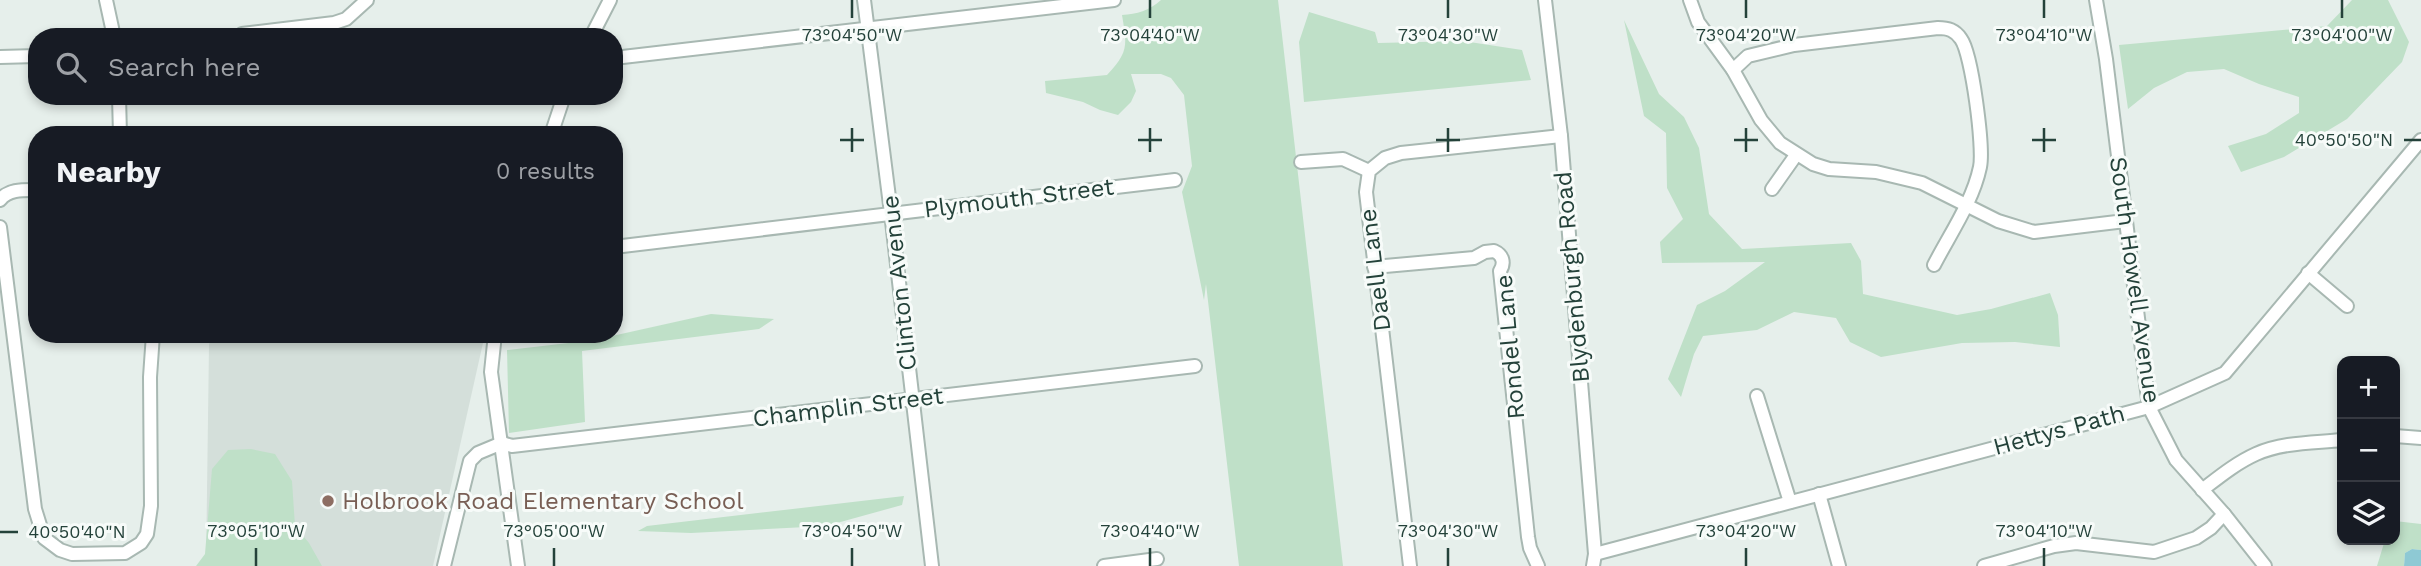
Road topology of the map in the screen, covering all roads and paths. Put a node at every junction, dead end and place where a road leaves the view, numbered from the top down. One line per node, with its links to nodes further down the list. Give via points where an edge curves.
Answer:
1 (106, 0): 9 (street)
2 (367, 0): 10 (street, via 346,19)
3 (610, 0): 11 (street)
4 (864, 0): 12 (street, Clinton Avenue)
5 (1114, 0): 12 (street)
6 (1545, 0): 21 (street, Blydenburgh Road)
7 (1690, 0): 16 (street, via 1698,22)
8 (2096, 0): 32 (street, South Howell Avenue)
9 (112, 28)
10 (292, 28)
11 (596, 28)
12 (867, 28): 15 (street); 31 (street, Clinton Avenue)
13 (28, 56): 14 (street)
14 (0, 57)
15 (623, 57)
16 (1733, 70): 23 (street, via 1761,120); 30 (street, via 1748,55 1794,45 1950,29 1966,47 1981,147 1981,165)
17 (118, 105): 19 (street)
18 (561, 105): 20 (street)
19 (120, 126)
20 (554, 126)
21 (1561, 136): 25 (street, Daell Lane, via 1392,155); 56 (street, Blydenburgh Road)
22 (2421, 140): 38 (street, Hettys Path)
23 (1796, 155): 27 (street); 30 (street, via 1829,169 1876,172 1922,183)
24 (1301, 162): 25 (street, via 1343,159)
25 (1369, 171): 37 (street, Daell Lane, via 1366,192)
26 (1175, 180): 31 (street, Plymouth Street)
27 (1772, 189)
28 (28, 191): 29 (street, via 10,192)
29 (0, 200)
30 (1966, 204): 32 (street, via 1998,221 2034,232); 36 (street)
31 (891, 213): 35 (street, Plymouth Street); 44 (street, Clinton Avenue)
32 (2125, 221): 45 (street, South Howell Avenue)
33 (0, 227): 34 (street)
34 (1, 242): 40 (street, via 35,509 44,538 60,550 125,553 147,534)
35 (623, 246)
36 (1934, 265)
37 (1374, 267): 61 (street, Daell Lane); 62 (street, Rondel Lane, via 1474,258 1494,251 1501,257 1528,537)
38 (2308, 273): 39 (street); 45 (street, Hettys Path, via 2225,373)
39 (2347, 306)
40 (152, 343)
41 (494, 343): 49 (street, via 491,372)
42 (1195, 366): 44 (street, Champlin Street)
43 (1757, 396): 52 (street)
44 (912, 400): 49 (street, Champlin Street, via 512,446); 59 (street, Clinton Avenue)
45 (2148, 407): 50 (street, South Howell Avenue, via 2176,460); 51 (street, Hettys Path)
46 (2400, 436): 47 (street)
47 (2421, 438)
48 (2337, 440): 50 (street, via 2258,453)
49 (502, 443): 57 (street, via 470,461); 58 (street)
50 (2202, 490): 53 (street, South Howell Avenue)
51 (1819, 494): 52 (street, Hettys Path); 63 (street)
52 (1790, 502): 56 (street, Hettys Path)
53 (2224, 514): 54 (street, via 2196,538); 66 (street, South Howell Avenue)
54 (2154, 552): 64 (street, via 2076,543); 65 (street)
55 (1157, 559): 60 (street)
56 (1594, 560)
57 (444, 566)
58 (518, 566)
59 (932, 566)
60 (1104, 566)
61 (1409, 566)
62 (1538, 566)
63 (1839, 566)
64 (1984, 566)
65 (2158, 566)
66 (2265, 566)

